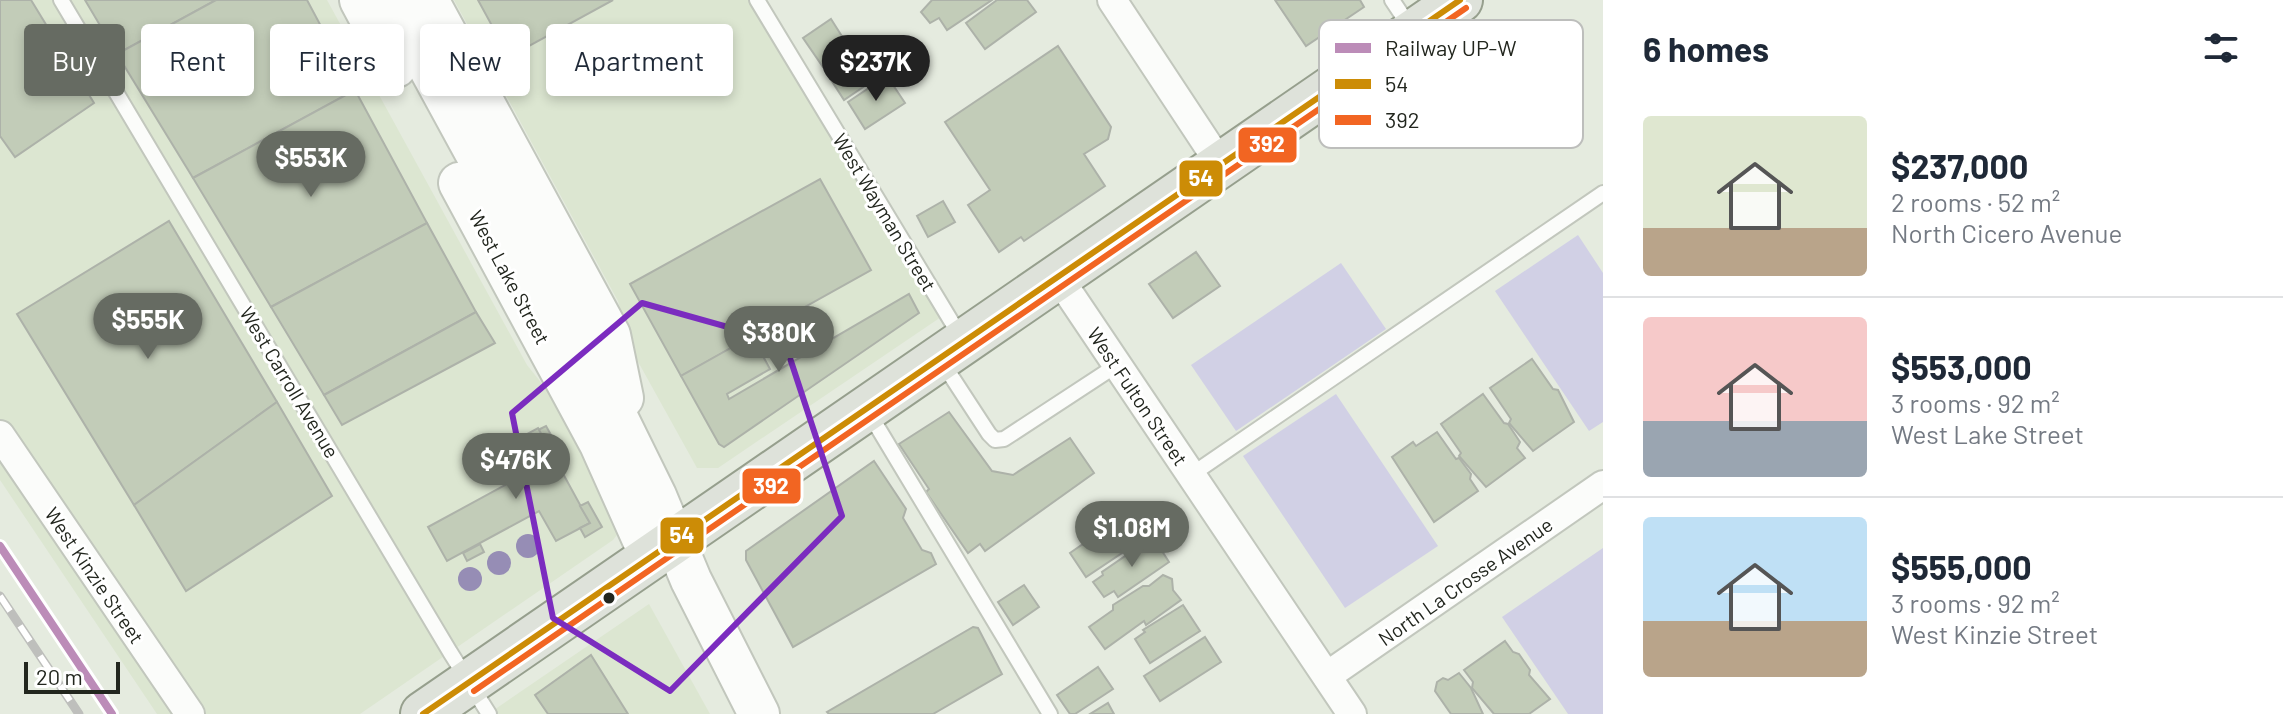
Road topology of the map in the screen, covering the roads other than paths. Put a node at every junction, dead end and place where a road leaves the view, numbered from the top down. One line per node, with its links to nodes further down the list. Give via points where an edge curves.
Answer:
1 (61, 0): 22 (lane, West Carroll Avenue)
2 (360, 0): 20 (main road, West Lake Street, via 600,444)
3 (392, 0): 17 (main road, West Lake Street)
4 (428, 0): 17 (main road, West Lake Street, via 610,335)
5 (757, 0): 13 (lane, West Wayman Street)
6 (1112, 0): 10 (street)
7 (1460, 0): 8 (main road)
8 (1403, 16)
9 (1319, 85): 10 (main road)
10 (1221, 165): 12 (main road)
11 (1603, 193): 18 (lane)
12 (1058, 277): 13 (main road); 14 (street, West Fulton Street)
13 (952, 350): 14 (lane, West Wayman Street, via 995,440); 15 (main road)
14 (1117, 365): 18 (street, West Fulton Street)
15 (866, 409): 20 (main road); 26 (lane)
16 (0, 435): 23 (street, West Kinzie Street)
17 (634, 449): 20 (main road, West Lake Street)
18 (1191, 475): 21 (street, West Fulton Street)
19 (1603, 485): 21 (street, North La Crosse Avenue)
20 (663, 550): 22 (main road); 25 (main road, West Lake Street, via 704,607)
21 (1327, 676): 27 (street, West Fulton Street)
22 (478, 698): 24 (main road)
23 (190, 714)
24 (423, 714)
25 (759, 714)
26 (1050, 714)
27 (1352, 714)

